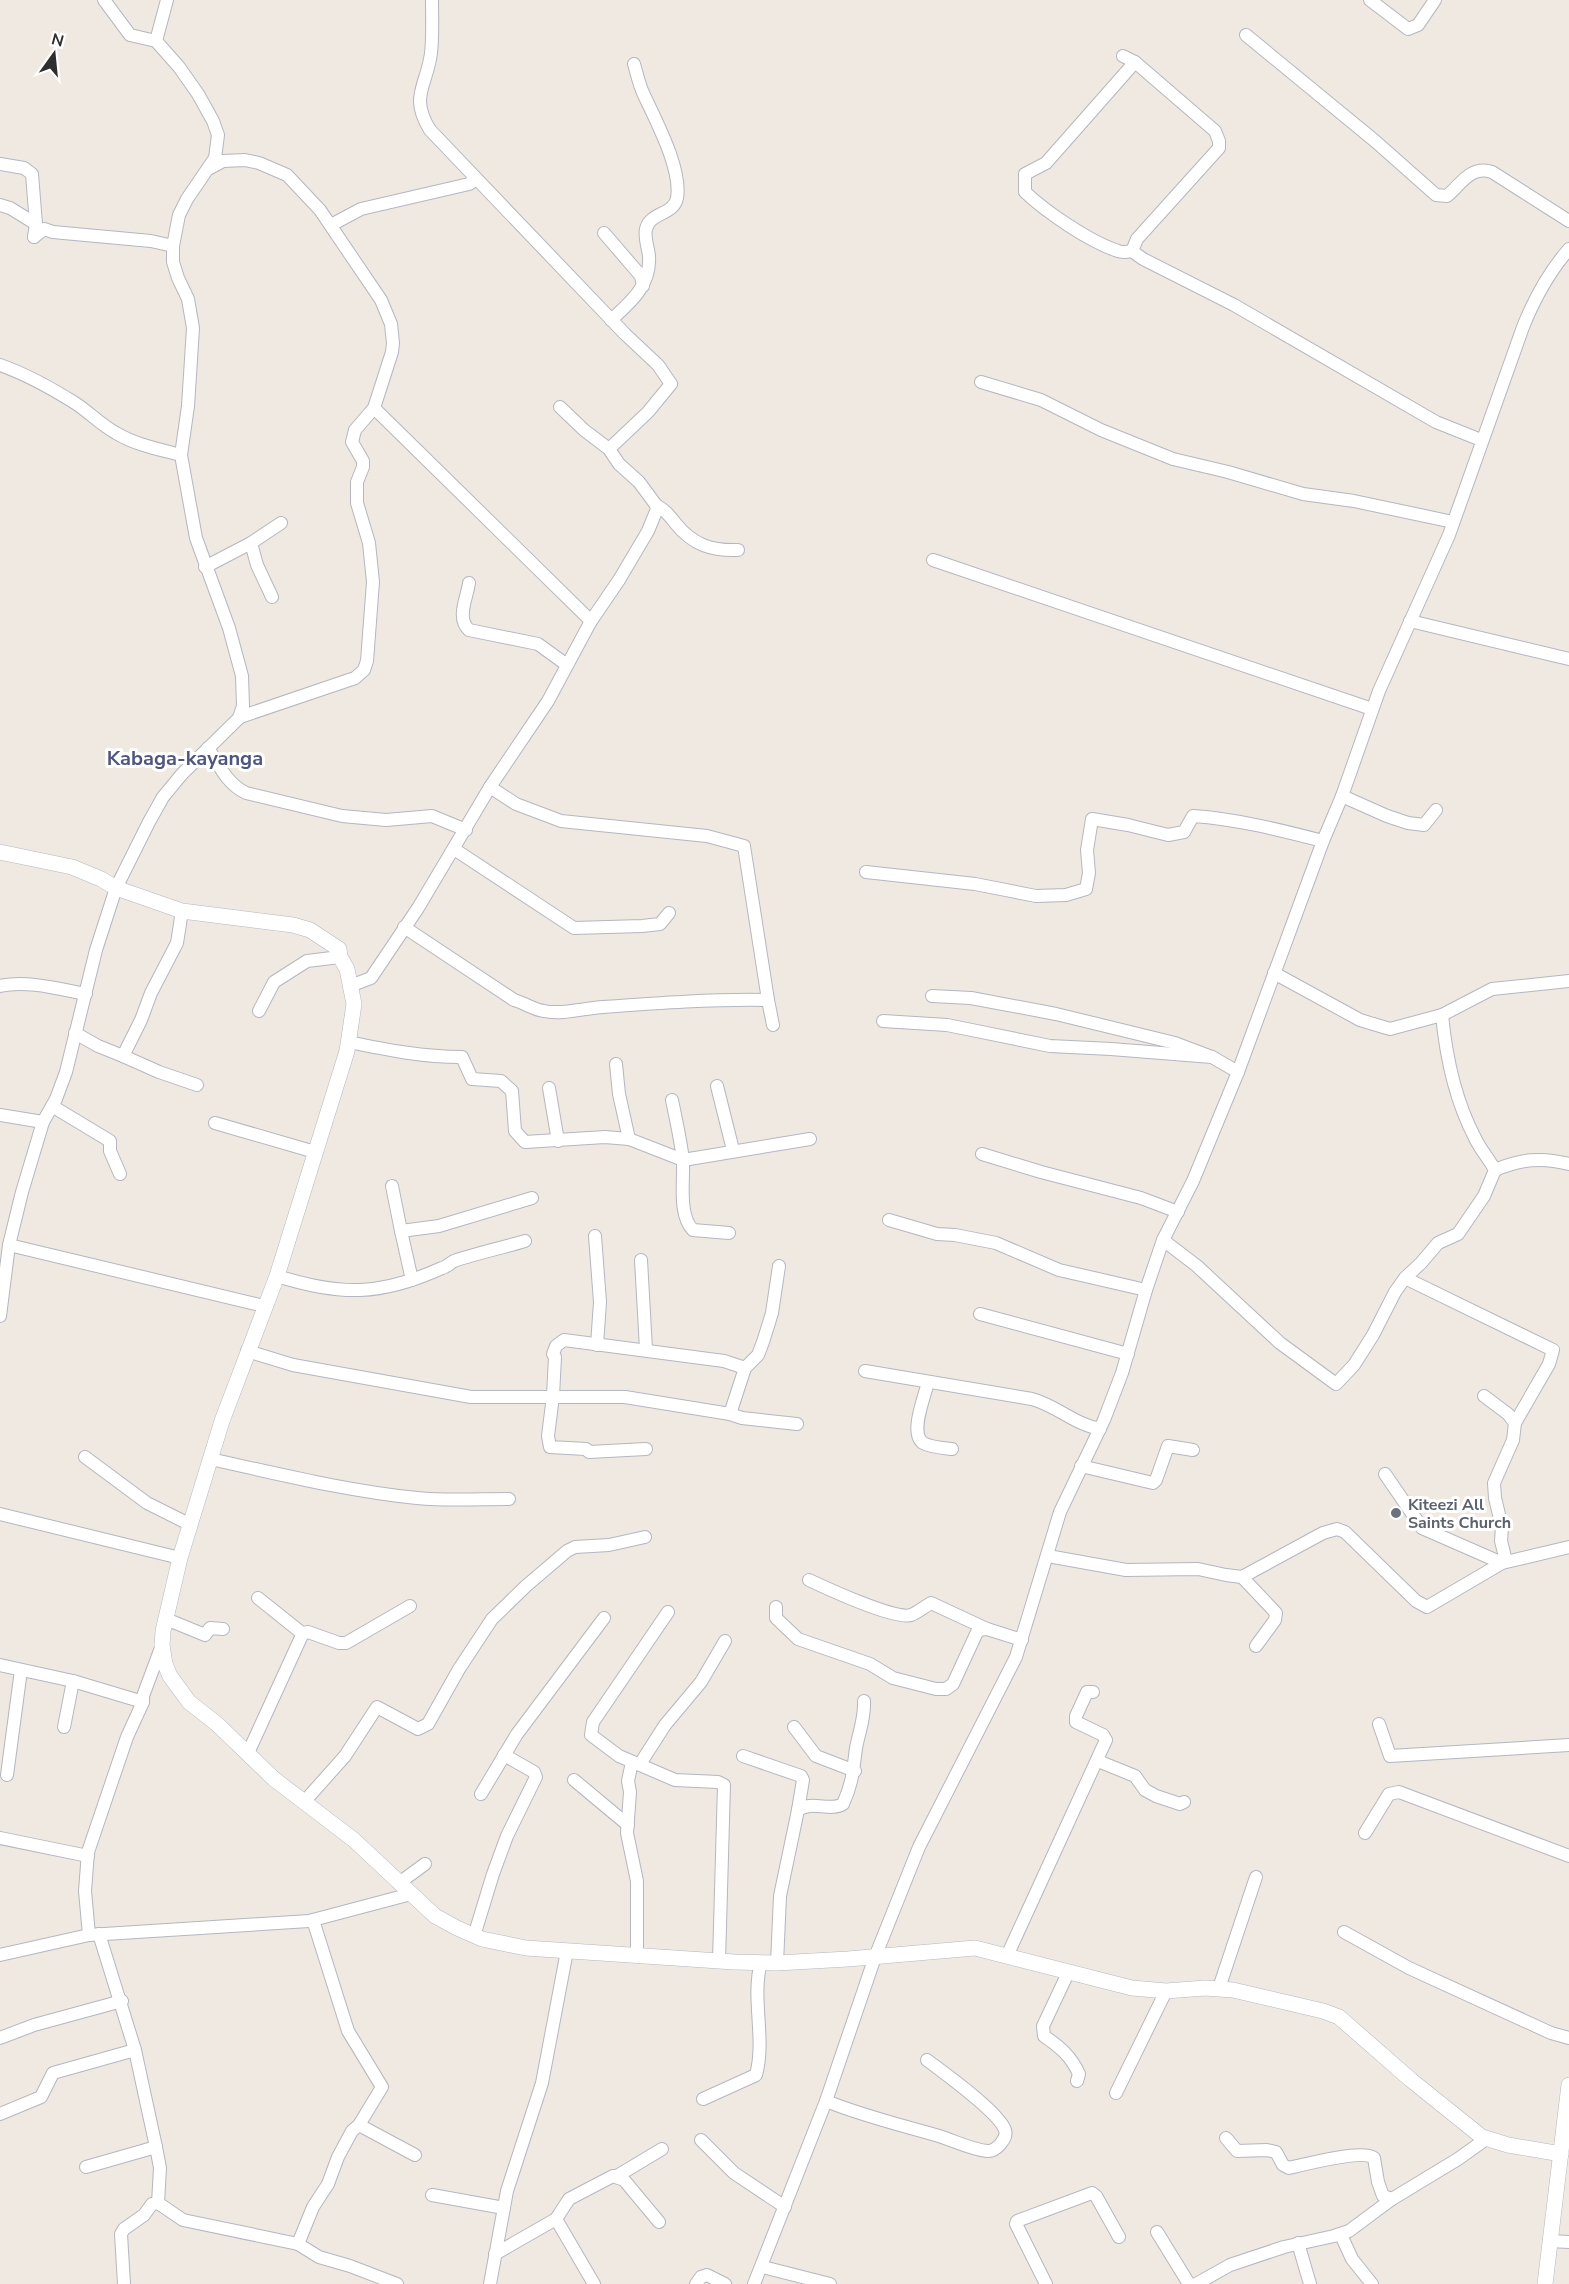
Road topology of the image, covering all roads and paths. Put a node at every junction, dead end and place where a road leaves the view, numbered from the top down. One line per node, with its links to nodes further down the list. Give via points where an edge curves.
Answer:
1 (104, 0): 7 (street, via 130,35)
2 (167, 0): 7 (street)
3 (432, 0): 11 (street, via 430,55 419,100 420,112 429,130)
4 (1370, 0): 5 (street, via 1408,29 1418,25)
5 (1435, 0)
6 (1246, 35): 13 (street, via 1436,195 1446,196 1469,173 1483,169)
7 (156, 41): 10 (street, via 179,67 219,135)
8 (634, 64): 20 (street, via 642,92 660,125 677,185 674,206 646,228 649,260)
9 (0, 165): 14 (street, via 24,168 32,174)
10 (210, 168): 15 (street, via 235,159 280,171 294,180); 17 (street, via 187,198)
11 (476, 179): 15 (street, via 469,184 361,209); 21 (street)
12 (0, 205): 14 (street)
13 (1569, 221)
14 (36, 224): 17 (street, via 34,237 44,229)
15 (331, 225): 25 (street, via 377,292 391,324 392,352)
16 (604, 233): 20 (street, via 641,276)
17 (173, 246): 28 (street, via 174,268 188,299 193,327)
18 (1569, 249): 26 (street, via 1536,295)
19 (1132, 251): 19 (street, via 1137,240 1219,148 1220,141 1215,131 1129,59 1046,163 1025,174 1025,192 1090,238 1121,253); 26 (street, via 1436,422)
20 (643, 286): 21 (street)
21 (611, 320): 27 (street, via 671,384)
22 (0, 365): 28 (street, via 21,372 139,445)
23 (981, 382): 30 (street, via 1041,400 1173,459 1303,494)
24 (560, 407): 27 (street)
25 (374, 408): 38 (street); 43 (street, via 355,430 352,442 363,461 357,503 373,561 370,646 364,670 355,678)
26 (1481, 440): 30 (street)
27 (609, 449): 29 (street)
28 (181, 454): 35 (street)
29 (656, 505): 33 (street, via 667,511 688,538 700,546); 38 (street, via 648,531)
30 (1453, 522): 39 (street)
31 (282, 523): 32 (street)
32 (251, 543): 35 (street); 37 (street)
33 (738, 550)
34 (933, 560): 42 (street)
35 (205, 567): 43 (street, via 229,628 242,676)
36 (469, 583): 41 (street, via 462,617 469,630 538,644)
37 (272, 597)
38 (591, 621): 41 (street)
39 (1410, 621): 40 (street); 42 (street)
40 (1569, 659)
41 (567, 665): 45 (street, via 543,709)
42 (1372, 709): 46 (street)
43 (240, 717): 44 (street)
44 (208, 748): 48 (street, via 226,777 246,794 342,816 386,820 432,816); 53 (street, via 163,797)
45 (490, 787): 48 (street); 64 (street, via 516,804 561,822 707,836 744,846)
46 (1342, 796): 47 (street, via 1408,823 1424,825); 49 (street)
47 (1436, 810)
48 (466, 830): 50 (street)
49 (1323, 841): 52 (street, via 1263,825 1207,817 1193,816 1184,832 1168,835 1092,819 1086,889 1066,895 1036,896 975,884); 58 (street)
50 (454, 849): 55 (street, via 574,928 660,924); 56 (street)
51 (0, 852): 53 (street, via 72,867)
52 (866, 872)
53 (116, 888): 54 (street); 62 (street)
54 (182, 911): 57 (street, via 293,925 322,937 339,949); 71 (street, via 177,943)
55 (669, 913)
56 (404, 927): 61 (street, via 371,978); 64 (street, via 514,1000 542,1011 718,999)
57 (340, 957): 61 (street); 65 (street, via 307,960 274,982)
58 (1274, 973): 66 (street, via 1360,1020 1390,1029); 74 (street)
59 (1569, 981): 66 (street, via 1492,989)
60 (0, 986): 62 (street, via 49,987)
61 (350, 986): 70 (street, via 354,1004)
62 (86, 994): 69 (street)
63 (932, 996): 72 (street, via 971,998 1056,1014 1175,1043)
64 (768, 1000): 68 (street)
65 (259, 1011)
66 (1442, 1015): 91 (street, via 1444,1044 1461,1106 1475,1139)
67 (883, 1021): 72 (street, via 947,1025 1050,1046)
68 (773, 1025)
69 (75, 1033): 71 (street); 79 (street, via 66,1072)
70 (349, 1042): 85 (street, via 397,1053 462,1057 472,1079 501,1081 512,1091 515,1131 525,1142); 87 (street)
71 (123, 1056): 75 (street)
72 (1212, 1057): 74 (street)
73 (616, 1064): 83 (street)
74 (1238, 1072): 95 (street)
75 (197, 1085)
76 (717, 1086): 86 (street)
77 (549, 1088): 85 (street)
78 (672, 1100): 89 (street)
79 (51, 1107): 81 (street); 92 (street, via 110,1141)
80 (0, 1115): 81 (street)
81 (43, 1122): 102 (street)
82 (215, 1123): 87 (street)
83 (629, 1139): 85 (street); 89 (street)
84 (810, 1139): 86 (street)
85 (558, 1141)
86 (733, 1150): 89 (street)
87 (315, 1152): 105 (street)
88 (982, 1154): 95 (street)
89 (683, 1160): 98 (street, via 685,1209 691,1228)
90 (1569, 1164): 91 (street, via 1530,1159)
91 (1496, 1170): 106 (street, via 1458,1234 1437,1243)
92 (120, 1174)
93 (392, 1186): 97 (street)
94 (532, 1198): 97 (street, via 439,1226)
95 (1178, 1212): 100 (street)
96 (889, 1220): 108 (street, via 937,1234 996,1243 1059,1269)
97 (400, 1231): 107 (street)
98 (729, 1233)
99 (595, 1236): 112 (street, via 600,1302)
100 (1163, 1240): 106 (street, via 1280,1343 1336,1384 1354,1365); 108 (street)
101 (525, 1241): 107 (street, via 452,1262)
102 (9, 1245): 109 (street); 111 (street)
103 (641, 1260): 113 (street)
104 (779, 1266): 116 (street, via 763,1342 758,1355)
105 (277, 1276): 107 (street, via 355,1292); 109 (street)
106 (1405, 1278): 122 (street, via 1553,1350)
107 (412, 1280)
108 (1146, 1290): 115 (street)
109 (264, 1306): 114 (street)
110 (980, 1314): 115 (street)
111 (0, 1316)
112 (597, 1345): 113 (street); 119 (street, via 564,1340 556,1346)
113 (646, 1349): 116 (street, via 724,1360)
114 (247, 1351): 119 (street, via 293,1365 446,1393); 129 (street)
115 (1128, 1354): 124 (street)
116 (745, 1368): 121 (street)
117 (865, 1371): 118 (street)
118 (928, 1382): 124 (street, via 1032,1400 1049,1405 1077,1423); 126 (street, via 916,1427 918,1436 922,1442)
119 (553, 1396): 121 (street, via 625,1397); 125 (street, via 550,1447 589,1452)
120 (1485, 1396): 122 (street)
121 (730, 1414): 123 (street)
122 (1515, 1423): 139 (street, via 1513,1440 1494,1483)
123 (797, 1424)
124 (1100, 1429): 130 (street)
125 (646, 1449)
126 (952, 1449)
127 (1193, 1450): 130 (street, via 1168,1446 1153,1483)
128 (85, 1457): 134 (street, via 147,1503)
129 (210, 1459): 132 (street, via 394,1495); 134 (street)
130 (1081, 1466): 137 (street, via 1060,1512)
131 (1385, 1474): 139 (street, via 1422,1528)
132 (509, 1499)
133 (0, 1514): 138 (street)
134 (190, 1525): 138 (street)
135 (645, 1537): 174 (street, via 567,1551 492,1619 428,1724 418,1729 377,1707 345,1756)
136 (1569, 1547): 139 (street)
137 (1048, 1556): 140 (street, via 1126,1570 1198,1569); 151 (street)
138 (180, 1557): 147 (street)
139 (1504, 1562): 140 (street, via 1427,1607 1337,1529)
140 (1242, 1577): 154 (street, via 1276,1612 1275,1620)
141 (808, 1580): 149 (street, via 904,1616 931,1604)
142 (258, 1598): 150 (street)
143 (411, 1606): 150 (street, via 346,1643)
144 (776, 1606): 149 (street, via 776,1618 798,1639 870,1664 892,1678 936,1689 953,1684 978,1629)
145 (668, 1612): 169 (street, via 592,1725 591,1735 619,1756)
146 (604, 1618): 166 (street)
147 (166, 1619): 148 (street, via 205,1635 210,1628); 153 (street)
148 (223, 1629)
149 (987, 1629): 151 (street)
150 (303, 1634): 165 (street)
151 (1022, 1640): 194 (street, via 919,1847)
152 (725, 1641): 169 (street, via 700,1682)
153 (162, 1645): 160 (street); 165 (street, via 170,1676 189,1702)
154 (1256, 1646)
155 (0, 1665): 156 (street)
156 (21, 1670): 157 (street); 171 (street)
157 (73, 1681): 160 (street); 162 (street)
158 (1093, 1692): 168 (street, via 1086,1692 1075,1719 1106,1737)
159 (864, 1701): 170 (street)
160 (143, 1702): 180 (street, via 127,1737)
161 (1379, 1724): 164 (street, via 1390,1756)
162 (64, 1727)
163 (794, 1727): 170 (street, via 816,1756)
164 (1569, 1745)
165 (249, 1753): 174 (street)
166 (504, 1755): 173 (street); 189 (street, via 536,1777 507,1836)
167 (743, 1756): 176 (street, via 801,1776)
168 (1098, 1761): 175 (street, via 1135,1776 1145,1790 1156,1796); 193 (street)
169 (636, 1763): 177 (street, via 627,1781); 195 (street, via 675,1780 724,1785)
170 (855, 1771): 176 (street, via 841,1806 811,1805)
171 (7, 1775)
172 (574, 1780): 177 (street)
173 (481, 1794)
174 (304, 1802): 184 (street, via 354,1840)
175 (1184, 1802)
176 (798, 1810): 197 (street, via 780,1896)
177 (628, 1825): 192 (street, via 637,1881)
178 (1365, 1833): 181 (street, via 1389,1794 1399,1792)
179 (0, 1838): 180 (street)
180 (88, 1856): 188 (street, via 85,1892)
181 (1569, 1856)
182 (425, 1864): 184 (street)
183 (1256, 1877): 199 (street)
184 (399, 1882): 185 (street)
185 (411, 1894): 186 (street); 189 (street, via 435,1916)
186 (313, 1920): 188 (street); 212 (street, via 348,2031 382,2086)
187 (1344, 1932): 203 (street, via 1444,1985)
188 (94, 1934): 191 (street); 201 (street)
189 (474, 1936): 190 (street, via 526,1948)
190 (567, 1951): 192 (street); 227 (street, via 542,2083)
191 (0, 1955)
192 (637, 1955): 195 (street)
193 (1006, 1956): 194 (street, via 961,1948); 198 (street)
194 (875, 1957): 197 (street); 210 (street)
195 (718, 1961): 196 (street)
196 (761, 1962): 197 (street); 209 (street, via 757,2013 760,2054 756,2074)
197 (777, 1962)
198 (1068, 1973): 200 (street, via 1132,1988); 206 (street, via 1043,2026 1044,2036 1074,2062 1079,2074)
199 (1219, 1988): 200 (street); 215 (street, via 1339,2017)
200 (1166, 1991): 208 (street)
201 (122, 2001): 202 (street); 204 (street)
202 (0, 2038)
203 (1569, 2038)
204 (135, 2050): 211 (street, via 53,2073 44,2095); 217 (street)
205 (927, 2060): 210 (street, via 996,2116 1005,2131 999,2146 988,2151 972,2148)
206 (1077, 2081)
207 (1569, 2085): 213 (street)
208 (1116, 2093)
209 (703, 2099)
210 (826, 2101): 226 (street)
211 (0, 2114)
212 (359, 2125): 220 (street); 235 (street, via 338,2157)
213 (1566, 2128): 219 (street)
214 (1226, 2138): 224 (street, via 1238,2151 1276,2152 1283,2166 1289,2168 1357,2154 1370,2155 1383,2196)
215 (1486, 2139): 219 (street); 224 (street)
216 (701, 2140): 226 (street, via 734,2173)
217 (156, 2146): 221 (street); 225 (street, via 160,2168)
218 (662, 2149): 222 (street)
219 (1561, 2154): 233 (street)
220 (415, 2155)
221 (86, 2167)
222 (617, 2176): 228 (street, via 569,2199); 229 (street)
223 (432, 2195): 227 (street)
224 (1392, 2199): 231 (street)
225 (158, 2203): 235 (street, via 183,2220); 240 (street, via 152,2204 121,2234)
226 (785, 2207): 238 (street)
227 (504, 2208): 237 (street)
228 (556, 2219): 237 (street); 243 (street)
229 (659, 2222)
230 (1157, 2232): 249 (street)
231 (1341, 2235): 236 (street); 252 (street, via 1352,2259)
232 (1119, 2237): 248 (street, via 1092,2193 1017,2221)
233 (1551, 2241): 234 (street); 253 (street)
234 (1569, 2242)
235 (298, 2244): 239 (street, via 320,2257 350,2266)
236 (1298, 2244): 250 (street, via 1230,2265); 251 (street)
237 (495, 2254): 242 (street)
238 (763, 2267): 246 (street); 247 (street)
239 (368, 2279): 241 (street)
240 (123, 2284)
241 (398, 2284)
242 (489, 2284)
243 (594, 2284)
244 (696, 2284): 245 (street, via 707,2275)
245 (725, 2284)
246 (754, 2284)
247 (831, 2284)
248 (1046, 2284)
249 (1189, 2284)
250 (1196, 2284)
251 (1310, 2284)
252 (1372, 2284)
253 (1545, 2284)

